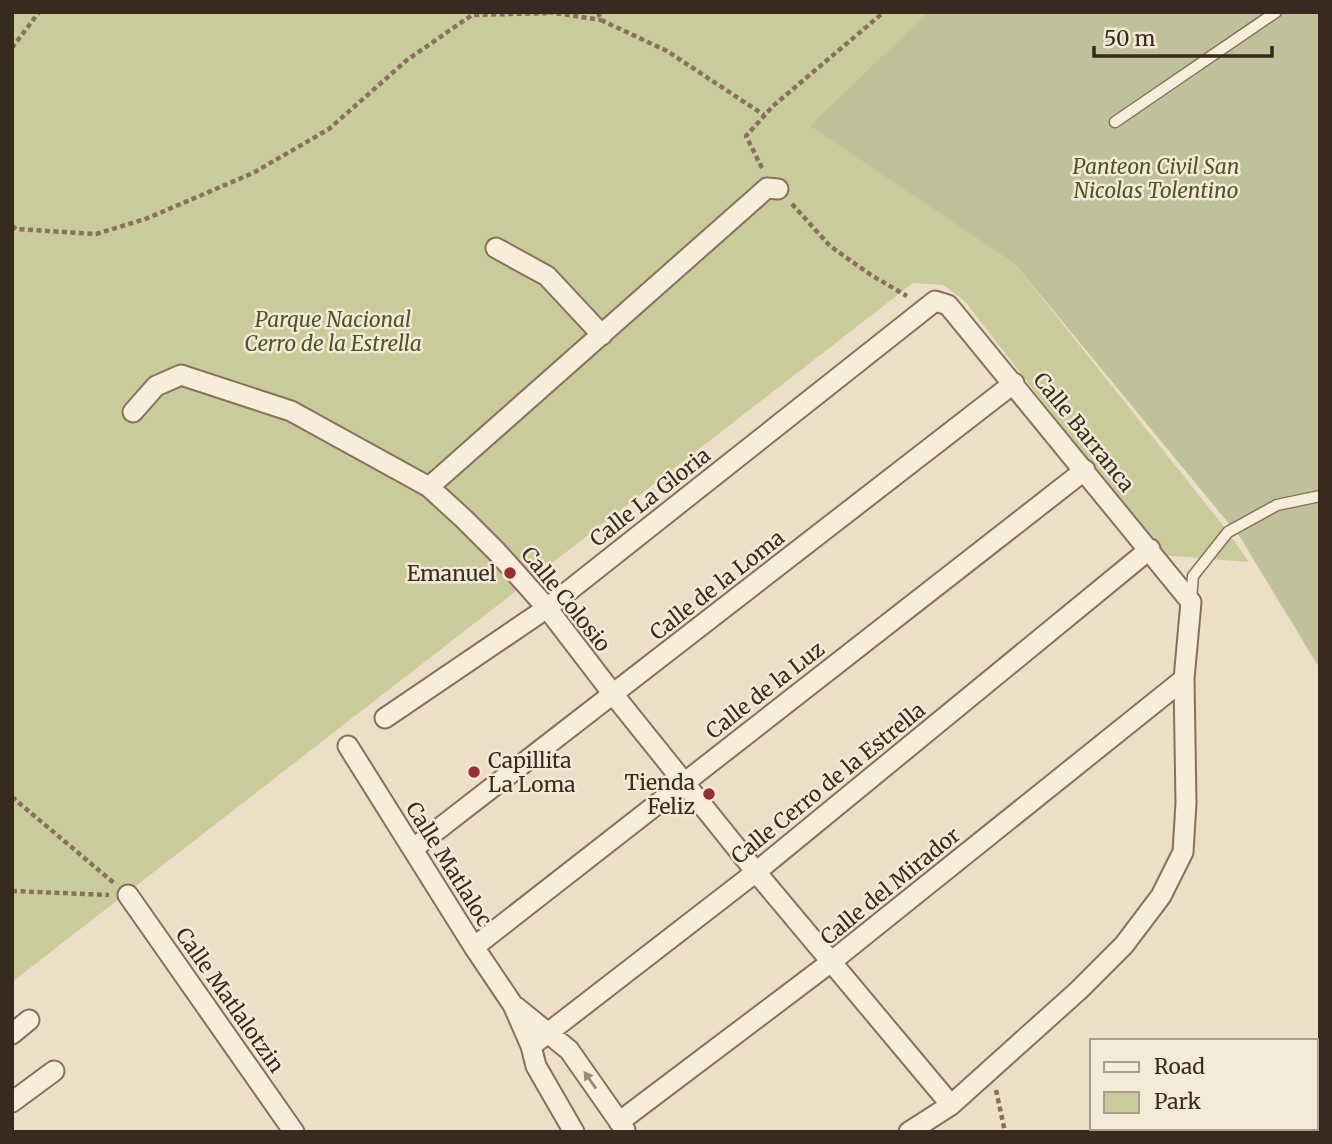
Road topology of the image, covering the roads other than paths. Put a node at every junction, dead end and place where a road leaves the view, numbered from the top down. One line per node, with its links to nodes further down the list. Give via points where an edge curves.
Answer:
1 (1276, 12): 2 (lane)
2 (1115, 122)
3 (778, 189): 6 (street, via 767,188)
4 (496, 248): 6 (street, via 547,276)
5 (933, 302): 7 (street, Calle Barranca, via 948,304); 14 (street, Calle La Gloria)
6 (602, 335): 10 (street)
7 (1014, 383): 9 (street, Calle Barranca); 16 (street, Calle de la Loma)
8 (133, 412): 10 (street, Calle Colosio, via 156,386 181,374 290,411)
9 (1085, 470): 12 (street, Calle Barranca); 19 (street, Calle de la Luz)
10 (429, 488): 14 (street, Calle Colosio, via 498,552)
11 (1320, 496): 13 (lane, via 1277,505 1228,532 1193,576)
12 (1150, 550): 13 (street, Calle Barranca); 21 (street, Calle Cerro de la Estrella)
13 (1191, 602): 15 (street)
14 (547, 608): 16 (street, Calle Colosio); 17 (street, Calle La Gloria)
15 (1184, 679): 24 (street, Calle del Mirador); 32 (street, via 1183,852 1161,895 1124,945)
16 (613, 694): 19 (street, Calle Colosio); 20 (street, Calle de la Loma)
17 (385, 718)
18 (348, 746): 20 (street, Calle Matlaloc)
19 (683, 782): 21 (street, Calle Colosio); 23 (street, Calle de la Luz)
20 (414, 848): 23 (street, Calle Matlaloc)
21 (756, 872): 24 (street, Calle Colosio); 27 (street, Calle Cerro de la Estrella)
22 (128, 895): 34 (street, Calle Matlalotzin)
23 (474, 947): 25 (street, Calle Matlaloc)
24 (831, 962): 32 (street, Calle Colosio); 33 (street, Calle del Mirador)
25 (513, 1004): 27 (street, Calle Matlaloc); 29 (street, Calle Matlaloc)
26 (29, 1020): 28 (street)
27 (549, 1032): 29 (street, Calle Cerro de la Estrella); 33 (street, Calle Matlaloc, one-way to 27, via 569,1050)
28 (12, 1034)
29 (531, 1046): 35 (street, Calle Matlaloc, via 536,1066)
30 (54, 1071): 31 (street)
31 (12, 1101)
32 (951, 1105): 36 (street)
33 (623, 1127)
34 (294, 1132)
35 (573, 1132)
36 (909, 1132)

